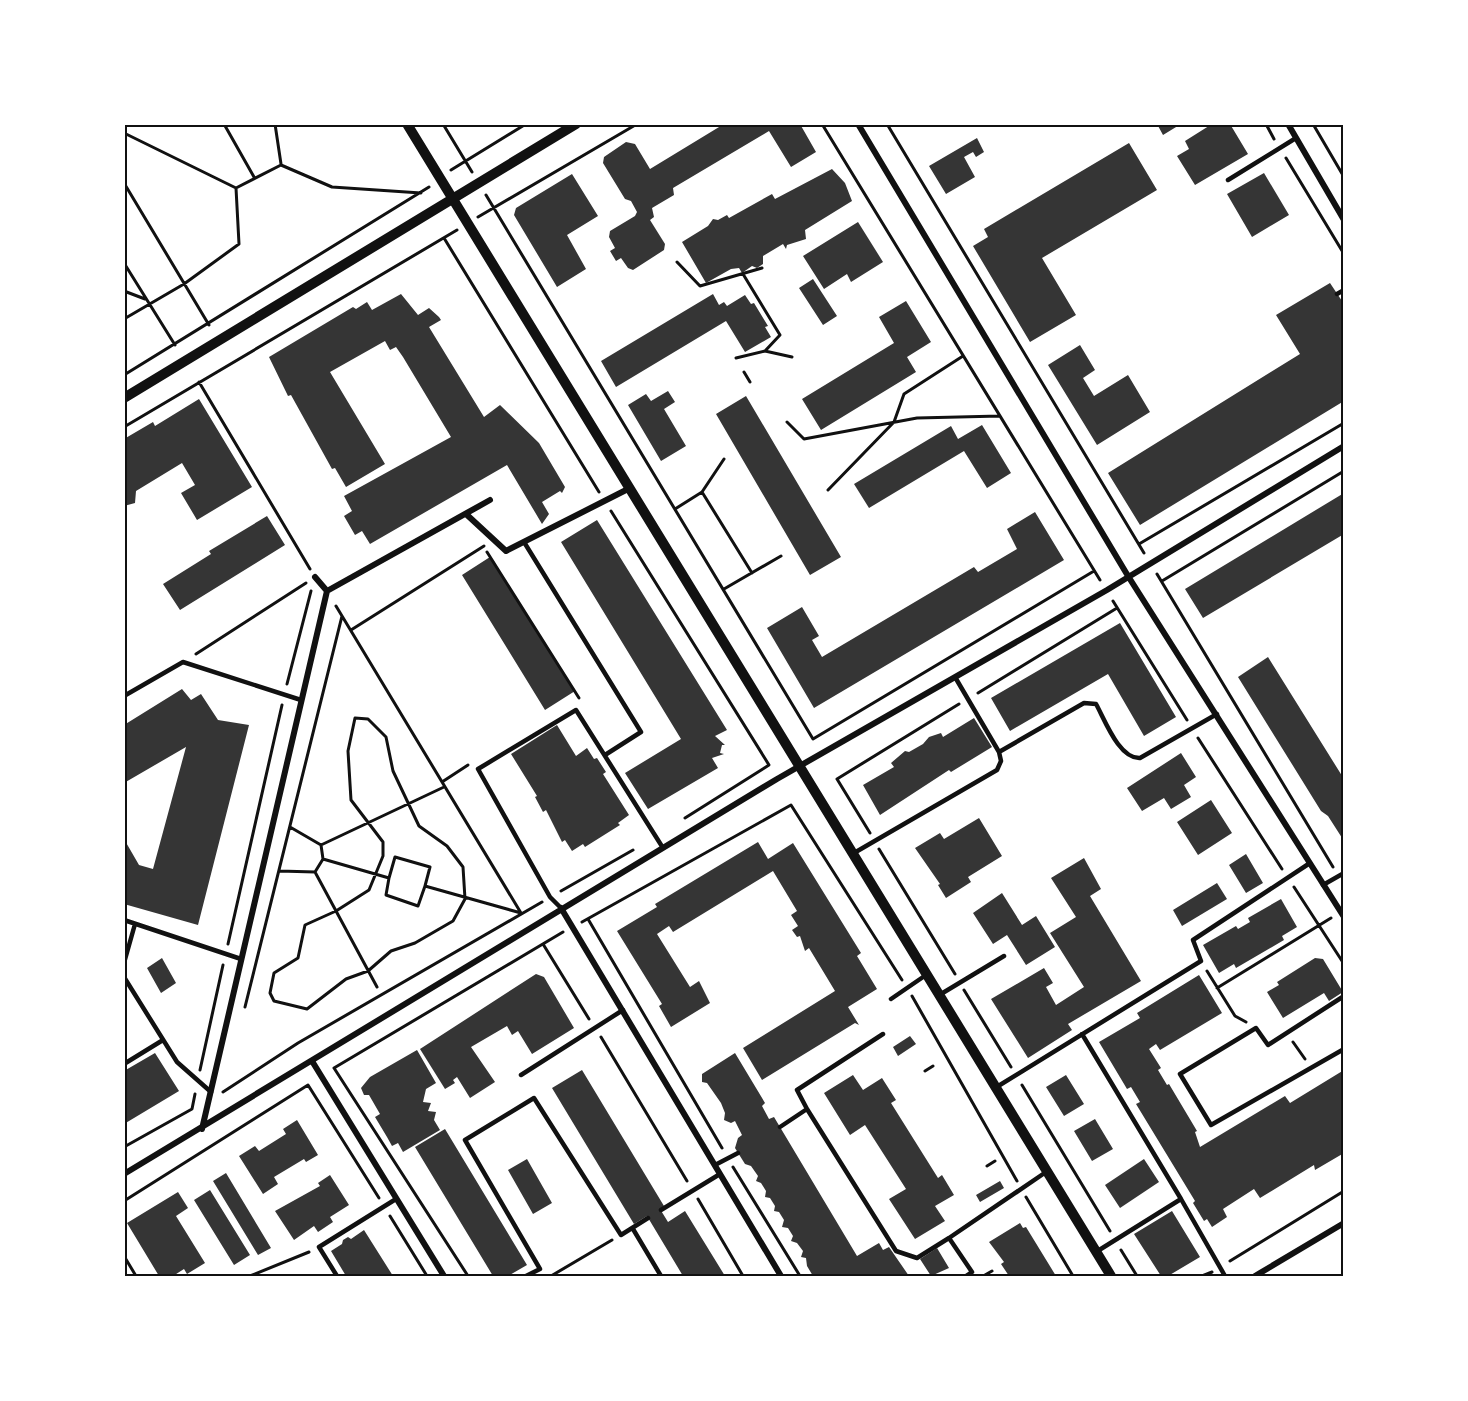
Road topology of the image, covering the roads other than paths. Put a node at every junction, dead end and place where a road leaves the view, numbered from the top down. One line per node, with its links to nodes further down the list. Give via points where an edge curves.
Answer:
1 (407, 124): 7 (street)
2 (576, 124): 7 (street)
3 (858, 124): 17 (street)
4 (1288, 124): 5 (street)
5 (1296, 138): 6 (lane); 8 (street)
6 (1228, 180)
7 (452, 200): 11 (street); 13 (street)
8 (1344, 220)
9 (1344, 290): 10 (lane)
10 (1337, 294)
11 (124, 398)
12 (1344, 446): 17 (street)
13 (628, 489): 16 (street); 26 (street)
14 (490, 500): 15 (street)
15 (466, 514): 16 (street, via 506,551); 19 (street)
16 (524, 542): 25 (lane, via 641,732)
17 (1128, 576): 20 (street); 23 (street)
18 (315, 577): 19 (street)
19 (327, 591): 22 (street)
20 (955, 677): 24 (lane); 26 (street)
21 (124, 696): 22 (lane, via 183,662)
22 (300, 700): 37 (street)
23 (1216, 714): 24 (lane, via 1140,758 1133,758 1124,752 1096,704 1088,701); 29 (street)
24 (999, 752): 28 (lane, via 997,770)
25 (605, 755): 27 (lane); 32 (lane, via 576,710 478,769 550,897)
26 (798, 767): 27 (street); 28 (street)
27 (663, 848): 32 (street)
28 (852, 855): 39 (street)
29 (1310, 863): 31 (street); 46 (lane, via 1193,939 1201,961)
30 (1341, 874): 31 (lane)
31 (1323, 885): 33 (street)
32 (561, 908): 44 (street); 49 (street)
33 (1342, 915)
34 (124, 920): 35 (lane)
35 (135, 924): 37 (lane); 38 (lane)
36 (1004, 957): 41 (lane)
37 (241, 959): 53 (street)
38 (124, 963)
39 (926, 975): 41 (street); 43 (lane)
40 (124, 977): 47 (lane)
41 (939, 996): 52 (street)
42 (1344, 996): 48 (lane, via 1268,1044 1256,1028 1180,1074 1211,1125)
43 (891, 999)
44 (622, 1010): 51 (lane); 58 (street)
45 (883, 1034): 54 (lane, via 797,1090)
46 (1082, 1034): 52 (lane); 63 (lane)
47 (163, 1040): 50 (lane); 53 (lane, via 177,1062)
48 (1344, 1049)
49 (312, 1061): 56 (street); 62 (street)
50 (124, 1064)
51 (521, 1075)
52 (995, 1088): 59 (street)
53 (211, 1092): 56 (street)
54 (807, 1109): 55 (lane); 68 (lane, via 896,1251 917,1258)
55 (780, 1127)
56 (202, 1129): 60 (street)
57 (738, 1153): 58 (lane)
58 (715, 1165): 61 (street)
59 (1047, 1172): 68 (lane); 69 (street)
60 (124, 1174)
61 (720, 1174): 64 (lane); 76 (street)
62 (396, 1199): 71 (lane, via 319,1248); 72 (street)
63 (1181, 1199): 69 (lane); 79 (lane)
64 (661, 1210)
65 (648, 1218): 67 (lane)
66 (1344, 1223): 80 (street)
67 (633, 1229): 70 (lane, via 621,1235 534,1098 465,1140); 75 (lane)
68 (949, 1238): 77 (lane, via 972,1272)
69 (1096, 1252): 78 (street)
70 (540, 1269): 73 (lane); 74 (lane)
71 (337, 1276)
72 (444, 1276)
73 (526, 1276)
74 (544, 1276)
75 (661, 1276)
76 (781, 1276)
77 (966, 1276)
78 (1111, 1276)
79 (1225, 1276)
80 (1255, 1276)

